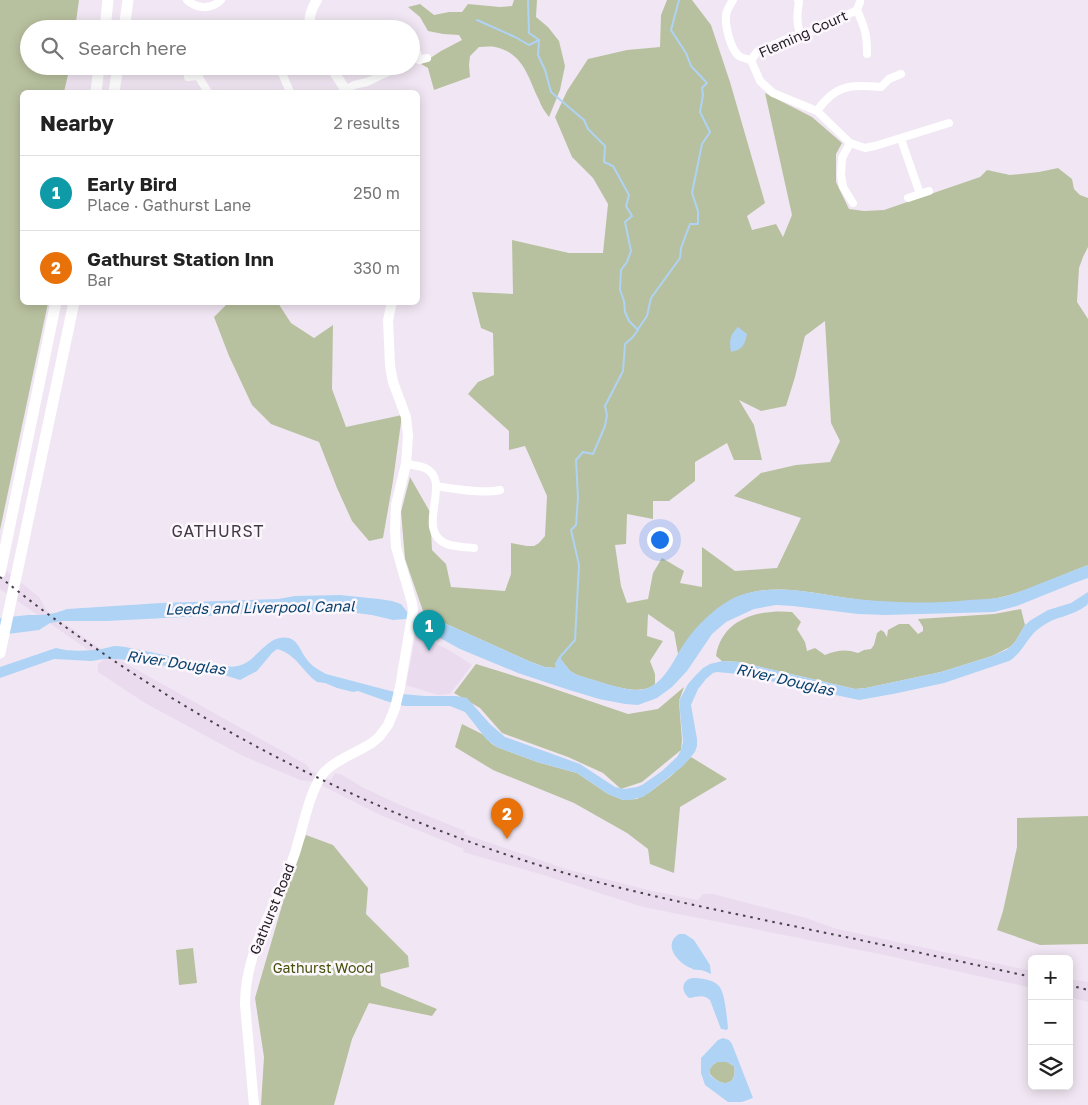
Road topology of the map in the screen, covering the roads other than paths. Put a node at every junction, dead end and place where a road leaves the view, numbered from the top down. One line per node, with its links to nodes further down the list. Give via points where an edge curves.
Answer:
1 (108, 0): 8 (highway)
2 (128, 0): 9 (highway)
3 (187, 0): 4 (street, via 206,7)
4 (221, 0)
5 (317, 0): 10 (main road)
6 (733, 0): 15 (street, via 726,17 732,48)
7 (798, 0): 11 (street, via 796,16)
8 (106, 20)
9 (125, 20)
10 (310, 20)
11 (801, 35): 12 (street, Fleming Court, via 825,26 858,6 866,30); 15 (street, Fleming Court, via 757,52)
12 (866, 54)
13 (427, 58): 14 (street)
14 (420, 60)
15 (751, 60): 30 (street, via 760,81 773,93)
16 (901, 74): 30 (street, via 881,87 867,82 837,91)
17 (99, 75): 24 (highway)
18 (117, 75): 25 (highway)
19 (283, 75): 27 (street)
20 (336, 75): 28 (main road)
21 (376, 75): 29 (street)
22 (198, 76): 23 (street); 26 (street)
23 (188, 77)
24 (96, 90)
25 (114, 90)
26 (207, 90)
27 (289, 90)
28 (346, 90)
29 (348, 90)
30 (817, 111): 33 (street)
31 (949, 123): 32 (street)
32 (901, 139): 33 (street, via 865,148); 35 (street)
33 (850, 142): 37 (street, via 842,158 841,175 843,187)
34 (929, 191): 35 (street)
35 (920, 194): 36 (street)
36 (908, 198)
37 (854, 203)
38 (55, 305): 45 (highway)
39 (73, 305): 46 (highway)
40 (391, 305): 41 (main road, via 388,320 389,353 393,382 406,417)
41 (406, 464): 42 (street, via 426,468 434,475); 47 (main road, Gathurst Road, via 394,530 412,604 400,687 388,725 378,737 334,764 322,776 312,796 291,863 260,934 247,977 245,1004)
42 (436, 486): 43 (street); 44 (street, via 434,534 447,544)
43 (500, 490)
44 (474, 548)
45 (0, 573)
46 (0, 653)
47 (254, 1105)

